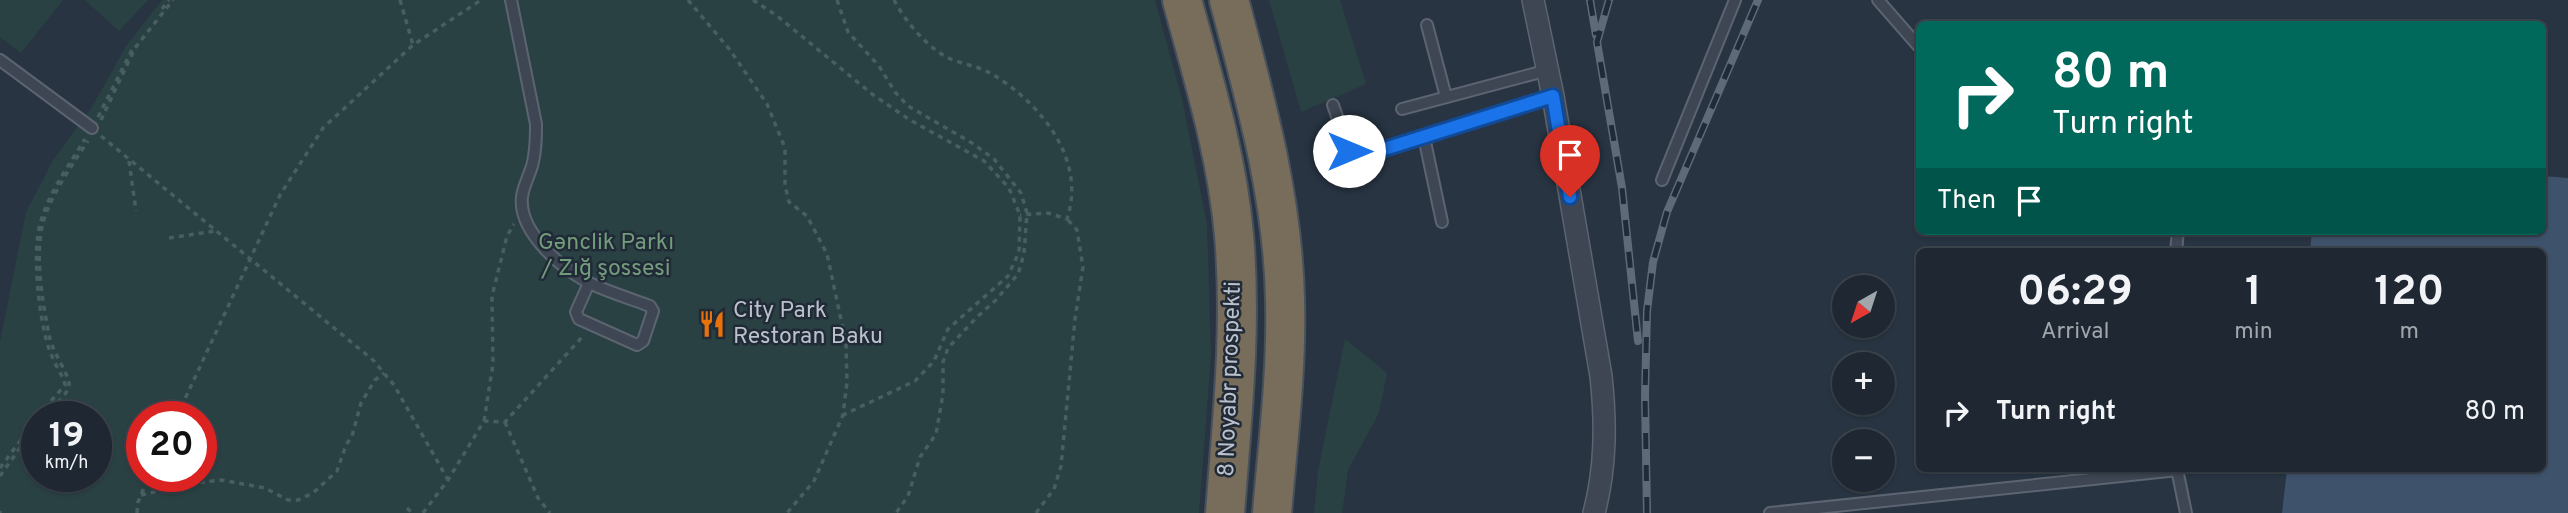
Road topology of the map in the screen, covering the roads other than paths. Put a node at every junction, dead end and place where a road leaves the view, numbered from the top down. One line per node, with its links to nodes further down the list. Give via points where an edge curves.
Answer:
1 (511, 0): 19 (lane, via 536,124 533,164 522,196 523,215 553,256)
2 (1181, 0): 22 (highway, 8 Noyabr prospekti, via 1222,151 1234,235 1238,341)
3 (1229, 0): 23 (highway, 8 Noyabr prospekti, via 1265,142 1281,240 1285,347)
4 (1533, 0): 10 (street)
5 (1735, 0): 17 (lane)
6 (1878, 0): 8 (lane)
7 (1427, 25): 12 (lane)
8 (1916, 43)
9 (0, 60): 15 (lane)
10 (1548, 71): 11 (street); 12 (lane)
11 (1553, 96): 16 (lane); 24 (street, via 1602,387 1604,456)
12 (1446, 97): 14 (lane)
13 (1333, 105): 16 (lane, via 1353,156)
14 (1402, 109)
15 (94, 129)
16 (1424, 137): 18 (lane)
17 (1662, 180)
18 (1442, 222)
19 (589, 283): 19 (lane, via 576,312 579,319 637,345 643,341 653,311 650,306)
20 (2149, 472): 25 (lane)
21 (2178, 472): 26 (lane)
22 (1226, 513)
23 (1272, 513)
24 (1594, 513)
25 (1770, 513)
26 (2186, 513)

